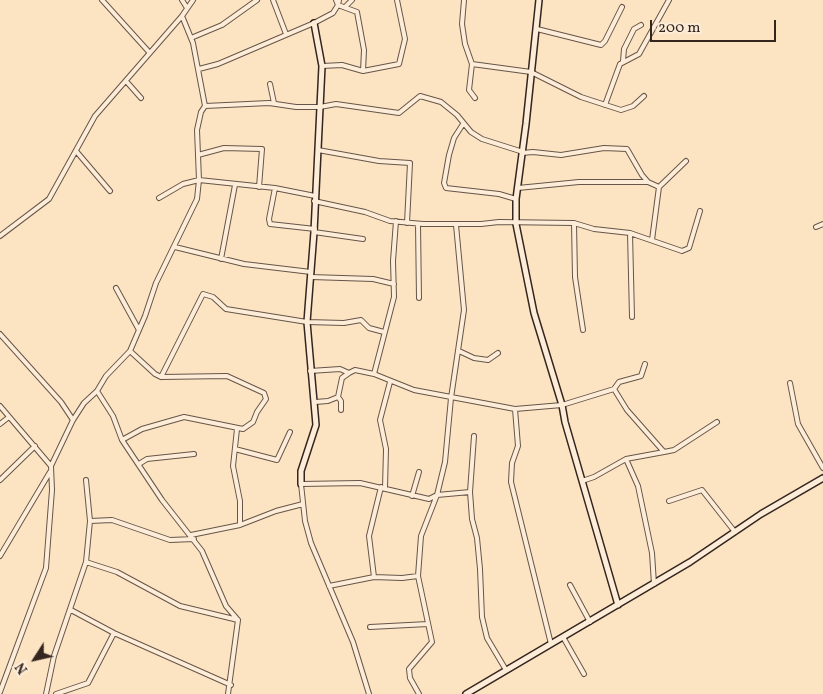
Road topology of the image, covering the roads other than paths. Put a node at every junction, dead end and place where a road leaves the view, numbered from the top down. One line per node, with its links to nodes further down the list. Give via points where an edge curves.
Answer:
1 (102, 0): 21 (street)
2 (182, 0): 14 (street)
3 (194, 0): 14 (street)
4 (257, 0): 20 (street, via 222,25)
5 (274, 0): 19 (street)
6 (352, 0): 12 (street)
7 (397, 0): 26 (street, via 405,39 402,59 399,64)
8 (464, 0): 23 (street, via 462,24)
9 (539, 0): 18 (street)
10 (670, 0): 22 (street, via 639,54)
11 (338, 2): 12 (street); 16 (street, via 333,13)
12 (345, 7): 26 (street, via 357,12 364,50)
13 (622, 7): 18 (street, via 601,45)
14 (187, 8): 15 (street)
15 (182, 16): 20 (street); 21 (street)
16 (314, 23): 19 (street); 24 (street)
17 (641, 25): 22 (street, via 634,29 624,49)
18 (537, 28): 27 (street)
19 (286, 34): 25 (street)
20 (191, 38): 25 (street)
21 (148, 52): 28 (street)
22 (623, 61): 34 (street)
23 (472, 64): 27 (street); 32 (street, via 469,90)
24 (322, 66): 26 (street, via 342,65); 36 (street)
25 (199, 69): 35 (street)
26 (363, 71)
27 (531, 72): 34 (street); 40 (street)
28 (126, 81): 31 (street); 39 (street, via 95,116)
29 (270, 84): 33 (street)
30 (644, 96): 34 (street, via 628,109)
31 (141, 98)
32 (474, 98)
33 (274, 103): 35 (street); 36 (street)
34 (605, 105)
35 (205, 106): 41 (street, via 197,130)
36 (320, 107): 37 (street, via 336,104 399,113 420,96 441,102); 38 (street)
37 (463, 124): 40 (street, via 482,139); 52 (street, via 449,155 446,188)
38 (318, 150): 53 (street); 56 (street, via 410,163)
39 (76, 151): 50 (street); 65 (street, via 49,199)
40 (523, 152): 44 (street, via 561,155 604,148 627,149); 49 (street)
41 (198, 155): 43 (street); 46 (street, via 224,148 262,148)
42 (686, 161): 47 (street)
43 (200, 180): 45 (street); 51 (street, via 183,184); 68 (street, via 197,199)
44 (648, 182): 47 (street); 49 (street, via 579,182)
45 (235, 185): 46 (street); 69 (street)
46 (259, 187): 48 (street)
47 (659, 187): 67 (street)
48 (275, 188): 53 (street); 63 (street, via 270,224)
49 (518, 188): 52 (street)
50 (110, 191)
51 (159, 198)
52 (516, 198): 59 (street)
53 (314, 199): 55 (street); 63 (street)
54 (700, 211): 67 (street, via 687,250)
55 (396, 221): 56 (street); 71 (street)
56 (408, 222): 58 (street)
57 (574, 223): 59 (street); 64 (street); 77 (street, via 577,299)
58 (418, 224): 61 (street); 73 (street)
59 (516, 224): 61 (street); 97 (street, via 534,313)
60 (823, 224): 62 (street)
61 (456, 225): 81 (street, via 464,310)
62 (816, 227)
63 (314, 230): 66 (street); 70 (street)
64 (630, 233): 67 (street); 74 (street)
65 (0, 236)
66 (363, 239)
67 (652, 240)
68 (175, 247): 69 (street); 76 (street, via 156,283)
69 (221, 259): 70 (street)
70 (311, 275): 71 (street, via 373,279); 75 (street)
71 (394, 284): 78 (street)
72 (116, 288): 76 (street)
73 (419, 298)
74 (632, 317)
75 (307, 322): 78 (street, via 361,320 369,328); 85 (street); 88 (street, via 226,308 213,297 203,294)
76 (139, 330): 80 (street)
77 (583, 330)
78 (384, 332): 87 (street)
79 (0, 334): 102 (street)
80 (130, 351): 88 (street); 93 (street, via 106,376)
81 (459, 351): 82 (street, via 488,360); 95 (street)
82 (498, 353)
83 (645, 364): 92 (street, via 641,376 619,382)
84 (340, 369): 85 (street); 86 (street); 89 (street)
85 (310, 371): 96 (street)
86 (349, 373): 87 (street, via 355,370); 89 (street)
87 (374, 374): 90 (street)
88 (161, 377): 105 (street, via 228,376 264,393 266,399 254,422)
89 (342, 378): 94 (street)
90 (390, 382): 95 (street); 124 (street, via 380,420 386,449)
91 (790, 383): 116 (street, via 798,424)
92 (614, 389): 97 (street); 111 (street, via 627,410)
93 (97, 391): 102 (street, via 84,403); 108 (street, via 113,416)
94 (338, 397): 96 (street); 100 (street, via 342,401)
95 (451, 398): 99 (street); 126 (street, via 445,462)
96 (315, 402): 123 (street, via 316,425 301,471)
97 (562, 405): 99 (street); 122 (street)
98 (0, 406): 101 (street)
99 (515, 409): 149 (street, via 518,446 511,482)
100 (341, 410)
101 (9, 417): 104 (street); 109 (street)
102 (74, 420): 115 (street)
103 (717, 422): 111 (street, via 674,450)
104 (0, 424)
105 (237, 429): 108 (street, via 184,417 142,429); 110 (street)
106 (290, 432): 110 (street, via 277,460)
107 (474, 436): 125 (street)
108 (122, 440): 114 (street)
109 (35, 446): 115 (street); 120 (street)
110 (235, 449): 131 (street, via 233,466 240,501)
111 (664, 452): 113 (street)
112 (194, 454): 114 (street, via 147,459)
113 (626, 459): 122 (street); 139 (street, via 638,486 652,553)
114 (139, 464): 133 (street, via 162,500)
115 (51, 466): 117 (street)
116 (823, 468)
117 (50, 472): 134 (street); 154 (street, via 52,490 46,568)
118 (419, 472): 127 (street)
119 (823, 478): 132 (street)
120 (0, 480)
121 (86, 480): 130 (street)
122 (582, 481): 141 (street)
123 (301, 484): 124 (street, via 360,483); 129 (street)
124 (383, 487): 127 (street); 137 (street, via 369,536)
125 (470, 492): 126 (street); 150 (street, via 472,519 478,538 482,617 487,638)
126 (437, 495): 127 (street, via 429,499); 136 (street, via 421,536)
127 (412, 496)
128 (669, 501): 132 (street, via 702,490)
129 (303, 504): 131 (street); 140 (street, via 311,543)
130 (90, 521): 133 (street, via 112,520 170,540); 135 (street)
131 (240, 525): 133 (street)
132 (735, 532): 139 (street)
133 (193, 537): 143 (street, via 226,606)
134 (0, 556)
135 (86, 562): 142 (street); 143 (street, via 117,572 180,606)
136 (418, 576): 137 (street); 145 (street)
137 (374, 577): 140 (street)
138 (570, 584): 144 (street)
139 (654, 584): 141 (street)
140 (329, 586): 159 (street, via 353,642)
141 (618, 605): 144 (street)
142 (71, 610): 147 (street); 155 (street, via 54,656)
143 (238, 620): 152 (street)
144 (590, 622): 148 (street)
145 (428, 624): 146 (street); 160 (street, via 431,645 410,666 408,673)
146 (370, 627)
147 (114, 633): 152 (street); 153 (street, via 88,683)
148 (563, 638): 149 (street); 151 (street)
149 (552, 644): 150 (street)
150 (506, 670): 161 (street)
151 (584, 674)
152 (231, 685): 158 (street)
153 (80, 687): 156 (street); 157 (street)
154 (0, 692)
155 (46, 694)
156 (56, 694)
157 (81, 694)
158 (228, 694)
159 (369, 694)
160 (419, 694)
161 (466, 694)

